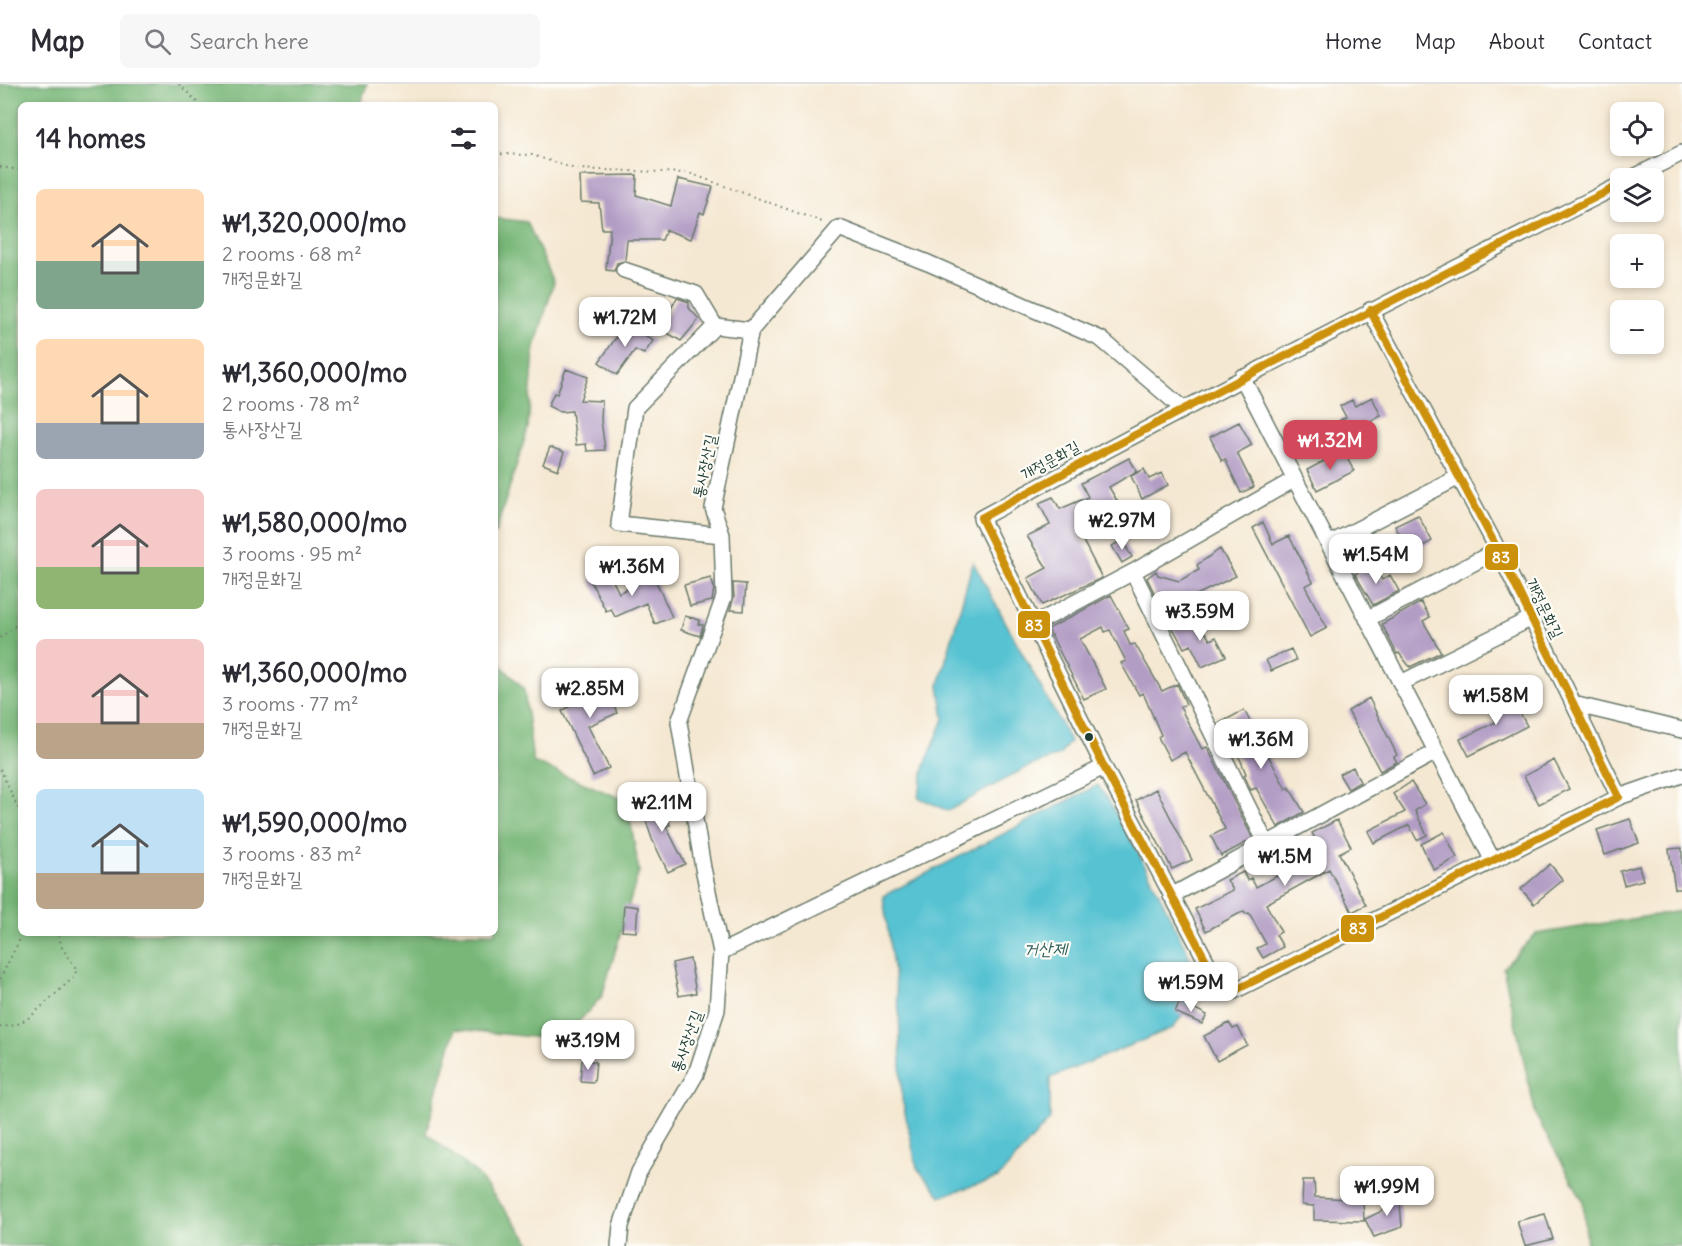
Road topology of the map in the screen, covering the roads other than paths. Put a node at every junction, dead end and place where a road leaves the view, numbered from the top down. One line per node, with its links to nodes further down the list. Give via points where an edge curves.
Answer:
1 (1682, 153): 2 (street)
2 (1652, 168)
3 (1610, 190): 5 (street, 개정문화길)
4 (624, 270): 6 (street, via 696,294)
5 (1370, 310): 8 (street, 개정문화길); 10 (street, 개정문화길)
6 (715, 326): 7 (street); 12 (street, via 635,408 619,524)
7 (751, 330): 9 (street, 통사장산길, via 839,228 1101,339); 12 (street, 통사장산길, via 713,508)
8 (1242, 377): 9 (street, 개정문화길); 11 (street)
9 (1182, 408): 18 (street, 개정문화길, via 981,518)
10 (1459, 477): 13 (street); 14 (street, 개정문화길)
11 (1295, 480): 13 (street); 15 (street)
12 (722, 535): 29 (street, 통사장산길, via 724,597 679,722)
13 (1329, 544): 16 (street)
14 (1498, 550): 16 (street); 17 (street, 개정문화길)
15 (1133, 572): 18 (street); 26 (street)
16 (1368, 619): 19 (street)
17 (1530, 619): 19 (street); 20 (street, 개정문화길)
18 (1033, 625): 23 (street, 개정문화길)
19 (1401, 684): 22 (street)
20 (1572, 704): 21 (street); 25 (street, 개정문화길)
21 (1682, 730)
22 (1436, 752): 26 (street); 27 (street)
23 (1104, 767): 28 (street, 개정문화길); 29 (street)
24 (1682, 775): 25 (street)
25 (1619, 797): 27 (street, 개정문화길)
26 (1267, 845): 28 (street)
27 (1493, 861): 28 (street, 개정문화길, via 1234,991 1219,985)
28 (1171, 896)
29 (721, 952): 30 (street, 통사장산길, via 717,1010 696,1074 639,1172 621,1226)
30 (619, 1246)

